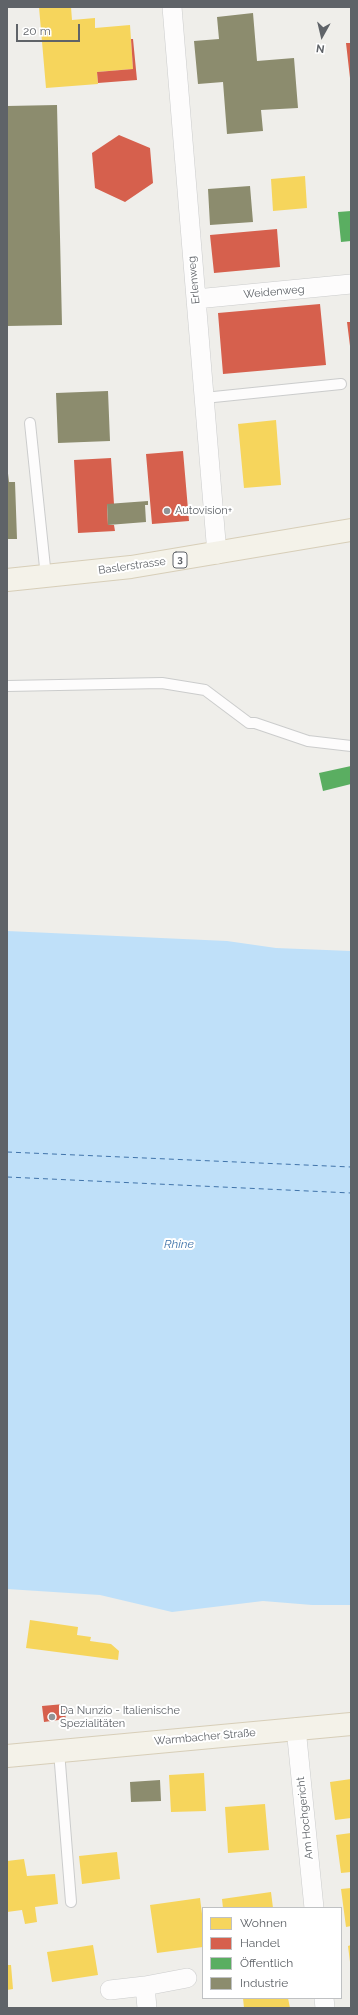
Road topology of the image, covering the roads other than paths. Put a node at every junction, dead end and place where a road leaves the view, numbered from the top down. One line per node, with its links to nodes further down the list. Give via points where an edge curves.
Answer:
1 (172, 7): 3 (street, Erlenweg)
2 (351, 284): 3 (street, Weidenweg)
3 (196, 299): 5 (street, Erlenweg)
4 (341, 384): 5 (lane)
5 (204, 398): 8 (street, Erlenweg)
6 (30, 423): 9 (lane)
7 (351, 530): 8 (main road, Baslerstrasse / 3)
8 (217, 554): 9 (main road, Baslerstrasse / 3)
9 (46, 577): 10 (main road, Baslerstrasse / 3)
10 (7, 580)
11 (7, 686): 12 (lane, via 162,683 205,690 248,723 255,723 308,741)
12 (351, 746)
13 (351, 1724): 14 (main road, Warmbacher Straße)
14 (296, 1728): 15 (main road, Warmbacher Straße); 18 (street, Am Hochgericht)
15 (59, 1751): 16 (main road, Warmbacher Straße); 17 (lane)
16 (7, 1756)
17 (71, 1902)
18 (314, 1907)
19 (187, 1978): 20 (street)
20 (145, 1986): 21 (street); 22 (street)
21 (110, 1990)
22 (147, 2008)

